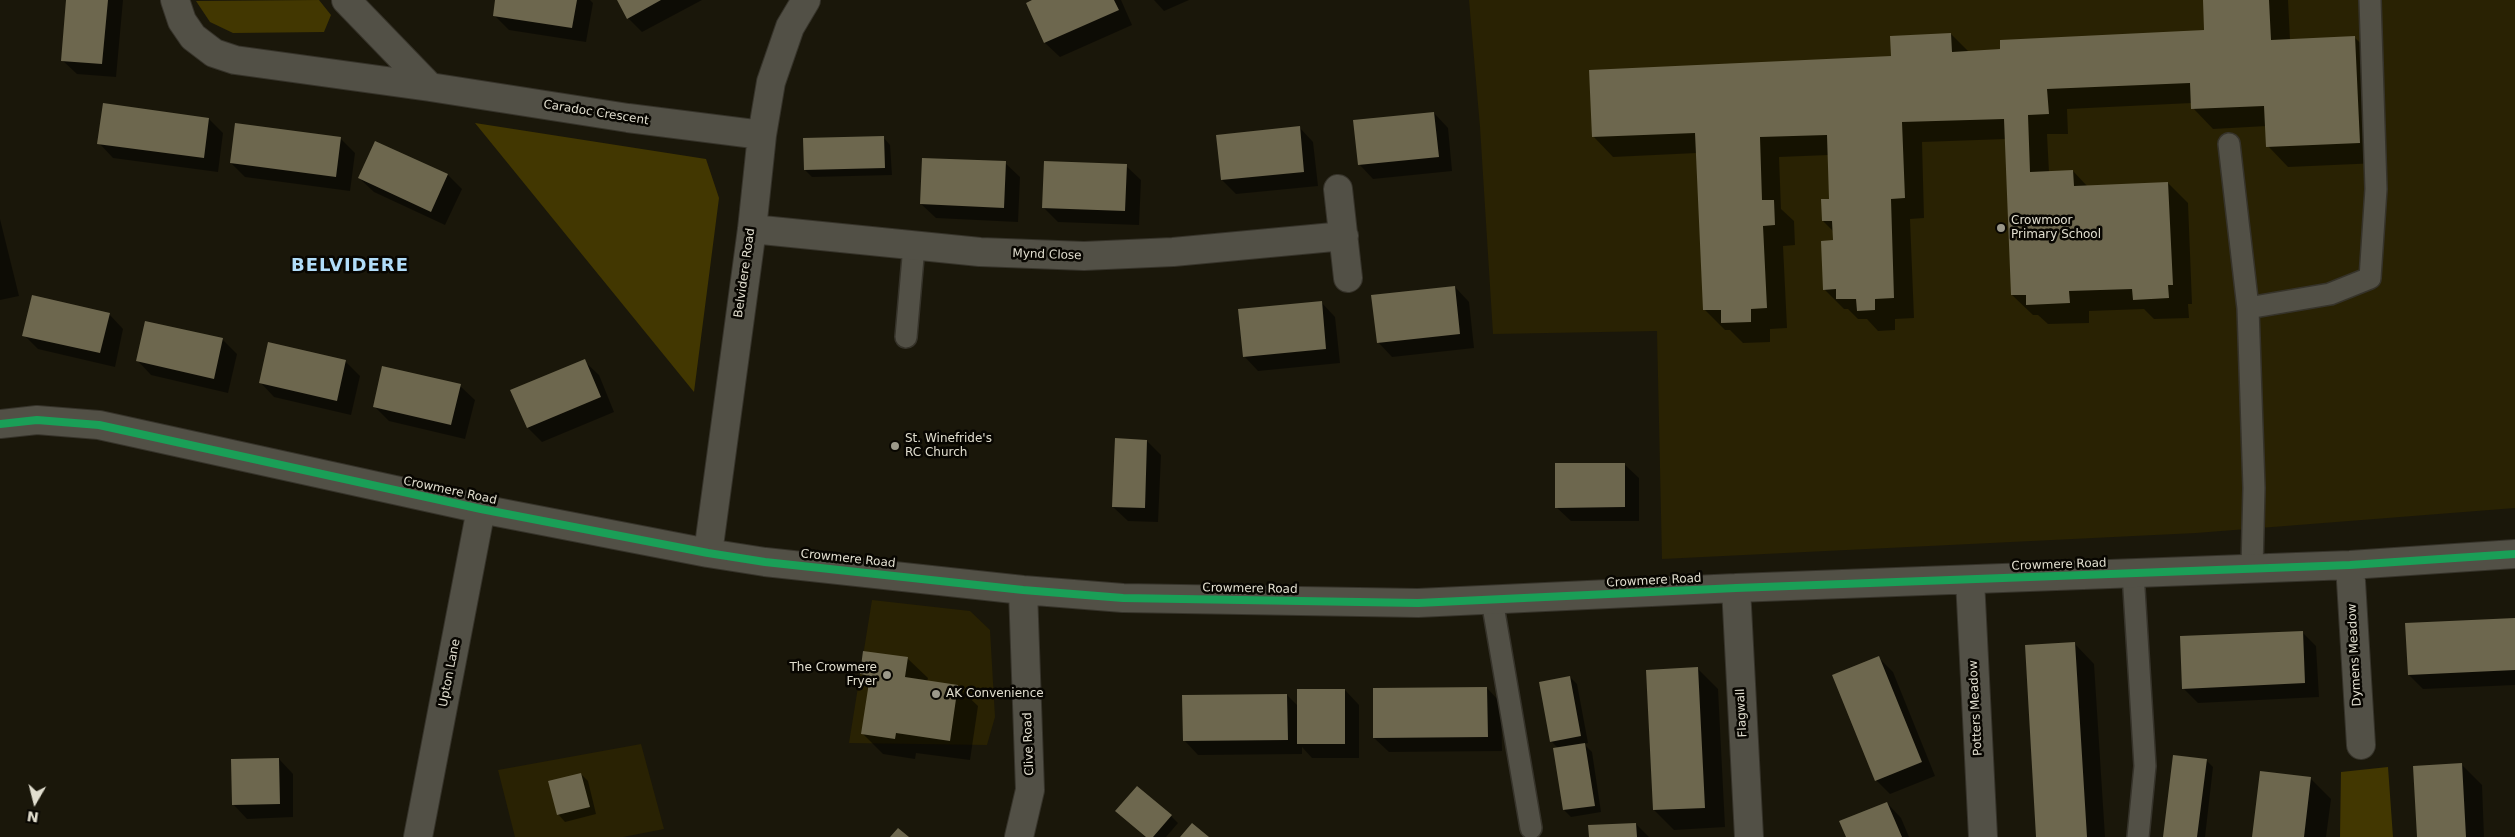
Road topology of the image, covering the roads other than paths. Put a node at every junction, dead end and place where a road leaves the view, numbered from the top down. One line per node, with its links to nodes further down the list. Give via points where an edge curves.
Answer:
1 (175, 0): 5 (street, Caradoc Crescent, via 182,21 193,37 214,53 235,60)
2 (346, 0): 5 (street)
3 (806, 0): 6 (street, Belvidere Road, via 790,27 772,82)
4 (2370, 0): 13 (lane, via 2376,155 2370,278 2330,294)
5 (430, 87): 6 (street, Caradoc Crescent)
6 (762, 135): 9 (street, Belvidere Road)
7 (2229, 144): 13 (lane)
8 (1338, 189): 10 (street)
9 (752, 229): 11 (street, Mynd Close); 17 (street, Belvidere Road)
10 (1344, 236): 11 (street, Mynd Close, via 1173,252 1084,256); 12 (street)
11 (914, 246): 14 (lane)
12 (1348, 278)
13 (2248, 308): 20 (lane, via 2254,488)
14 (906, 337)
15 (0, 424): 16 (street, Crowmere Road, via 37,420 99,425)
16 (481, 509): 17 (street, Crowmere Road); 28 (street, Upton Lane)
17 (708, 553): 24 (street, Crowmere Road)
18 (2515, 554): 19 (street, Crowmere Road)
19 (2350, 565): 20 (street, Crowmere Road); 26 (street, Dymens Meadow)
20 (2252, 568): 21 (street, Crowmere Road)
21 (2133, 573): 22 (street, Crowmere Road); 32 (lane, via 2145,766)
22 (1970, 580): 23 (street, Crowmere Road); 31 (street, Potters Meadow)
23 (1736, 588): 25 (street, Crowmere Road); 30 (street, Flagwall)
24 (1024, 590): 25 (street, Crowmere Road, via 1122,598 1418,603); 29 (street, Clive Road, via 1030,790)
25 (1492, 600): 27 (lane)
26 (2361, 745)
27 (1531, 828)
28 (418, 837)
29 (1019, 837)
30 (1749, 837)
31 (1983, 837)
32 (2138, 837)

